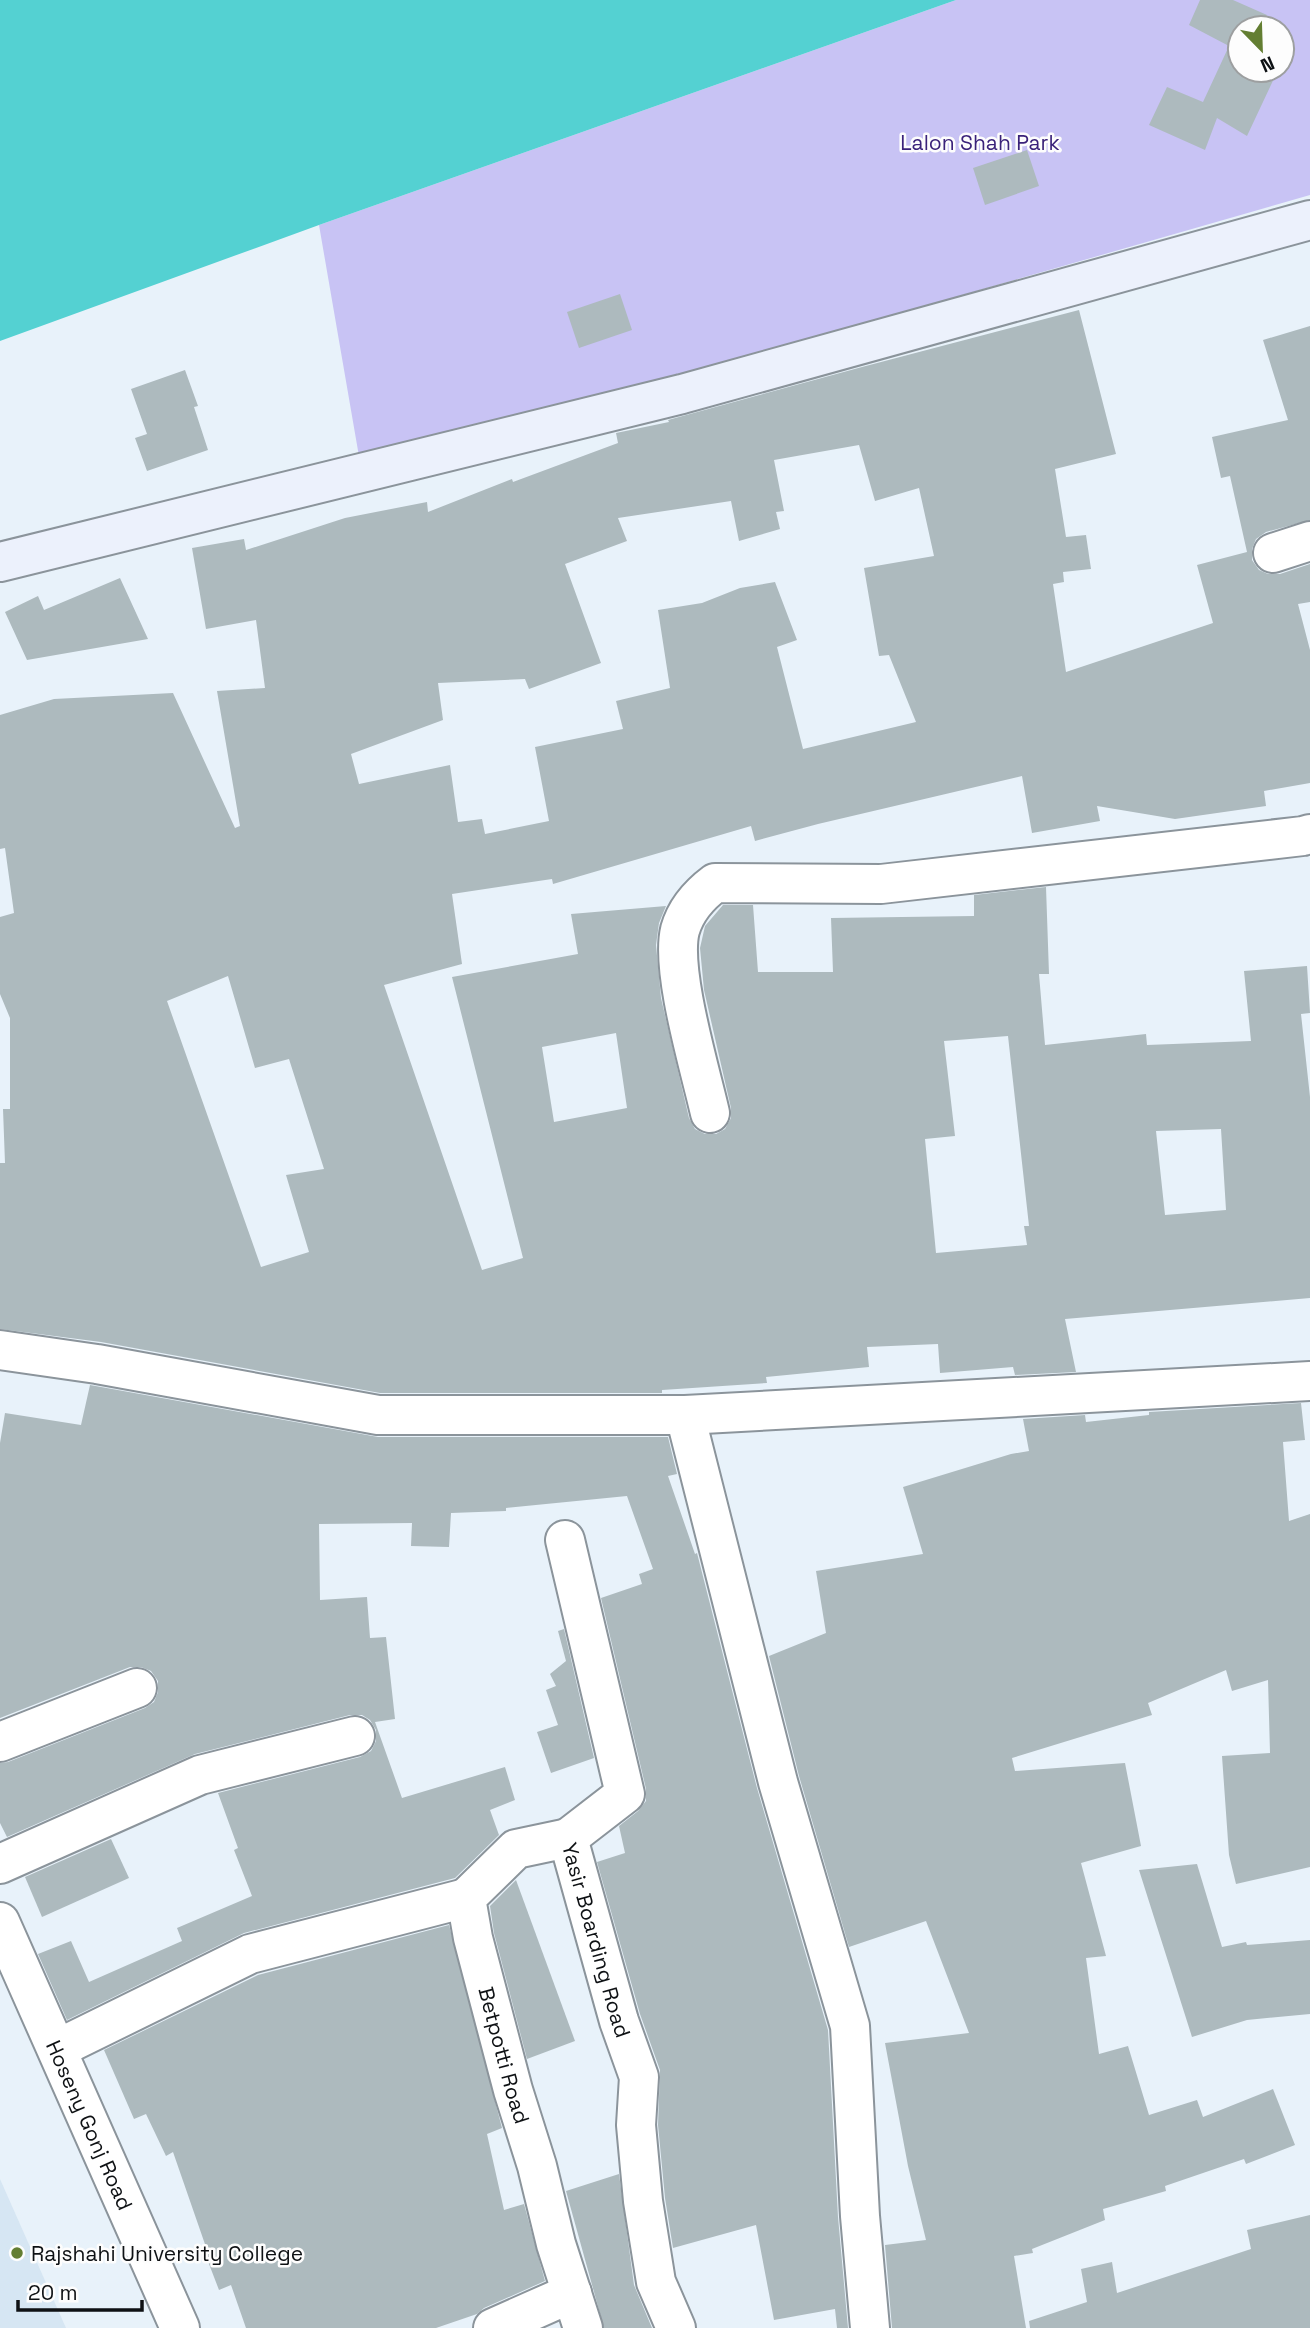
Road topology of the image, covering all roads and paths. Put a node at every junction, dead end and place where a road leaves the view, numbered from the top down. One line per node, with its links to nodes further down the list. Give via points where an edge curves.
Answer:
1 (1310, 220): 4 (street, via 682,394)
2 (1310, 541): 3 (street)
3 (1273, 554)
4 (0, 562)
5 (1310, 834): 6 (street, via 881,884 715,883 696,897 680,930 679,974)
6 (710, 1113)
7 (0, 1350): 9 (street, via 378,1415)
8 (1310, 1381): 9 (street)
9 (685, 1415): 23 (street, via 778,1782 850,2026)
10 (565, 1540): 14 (street, Yasir Boarding Road, via 625,1794)
11 (137, 1688): 13 (street)
12 (355, 1735): 15 (street, via 200,1775)
13 (0, 1742)
14 (568, 1838): 16 (street, via 516,1849); 22 (street, Yasir Boarding Road, via 639,2077 636,2125 645,2215 656,2282)
15 (0, 1864)
16 (466, 1898): 18 (street, via 250,1954); 19 (street, Betpotti Road, via 497,2030)
17 (0, 1922): 18 (street, Hoseny Gonj Road)
18 (57, 2049): 20 (street, Hoseny Gonj Road)
19 (578, 2310): 21 (street)
20 (180, 2328)
21 (493, 2328)
22 (676, 2328)
23 (870, 2328)

